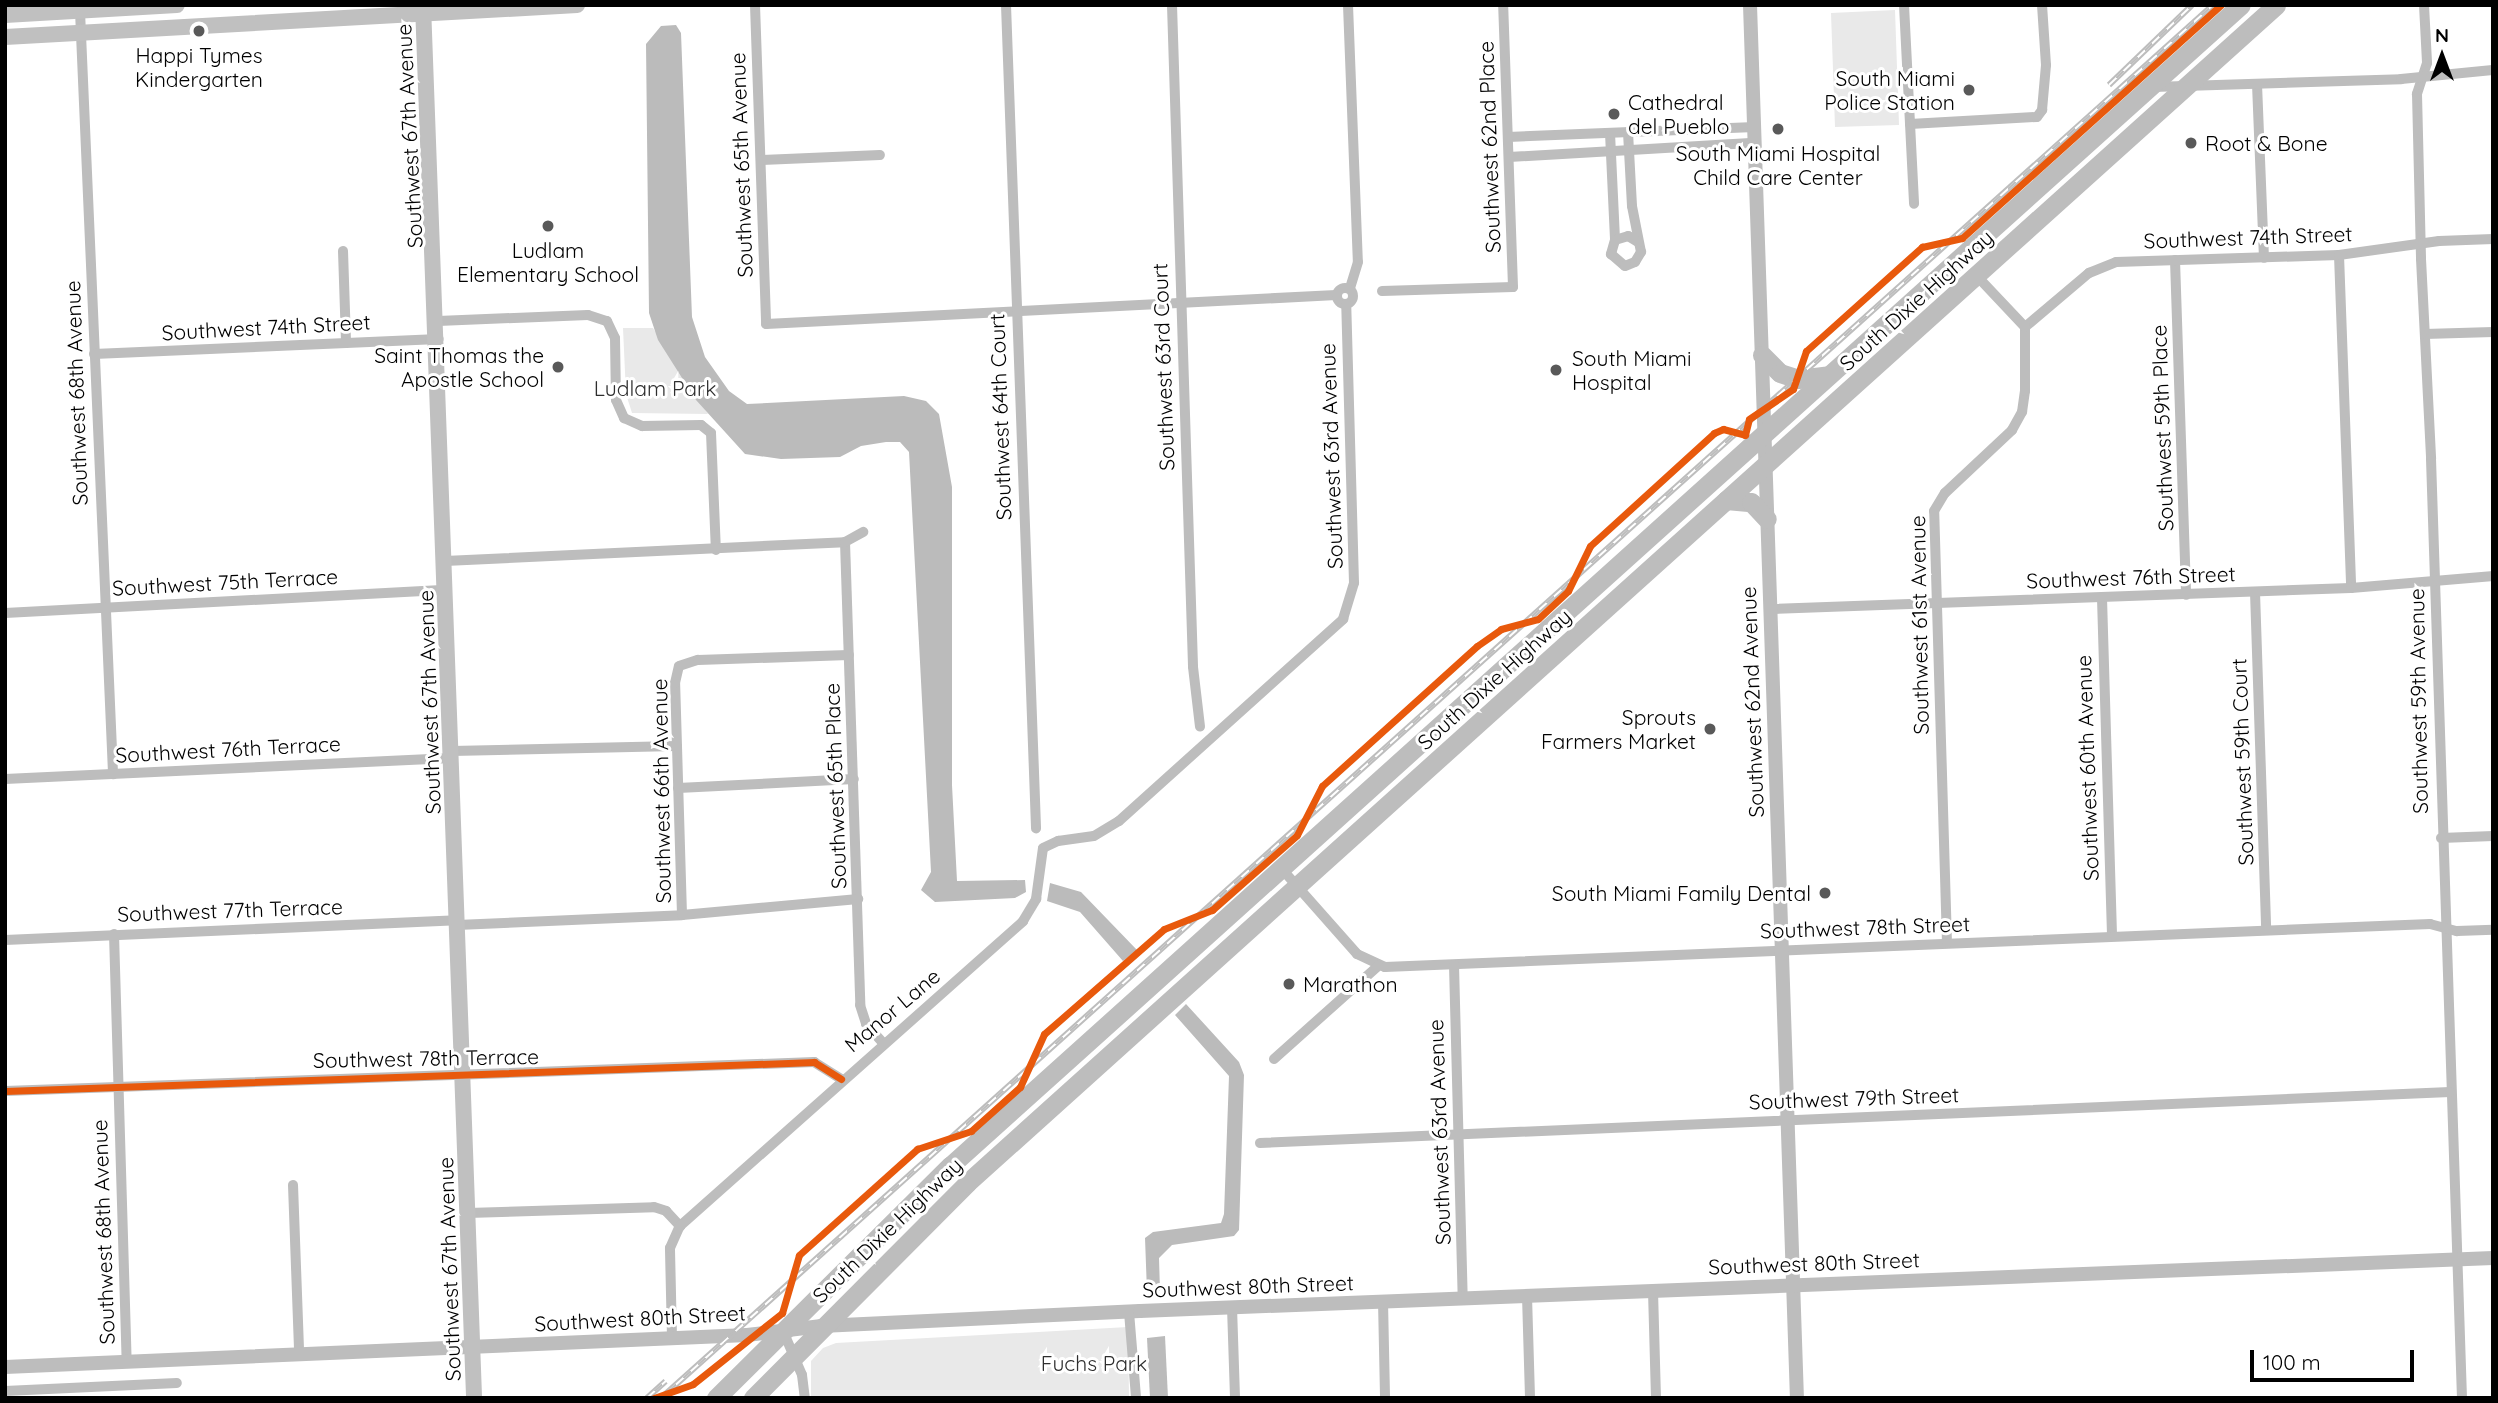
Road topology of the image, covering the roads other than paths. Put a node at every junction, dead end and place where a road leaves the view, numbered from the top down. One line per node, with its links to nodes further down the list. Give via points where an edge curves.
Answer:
1 (177, 5): 15 (main road)
2 (577, 5): 14 (main road)
3 (755, 5): 34 (street, Southwest 65th Avenue)
4 (1006, 5): 52 (street, Southwest 64th Court)
5 (1172, 5): 50 (street, Southwest 63rd Court)
6 (1348, 5): 47 (street, Southwest 63rd Avenue, via 1358,262)
7 (1503, 5): 28 (street, Southwest 62nd Place)
8 (1750, 5): 25 (street, Southwest 62nd Avenue)
9 (1904, 5): 24 (street)
10 (2042, 5): 24 (street, via 2046,65 2042,110 2034,119)
11 (2241, 5): 23 (highway, South Dixie Highway)
12 (2276, 5): 22 (highway, South Dixie Highway)
13 (2424, 5): 20 (street, Southwest 59th Avenue, via 2427,63)
14 (423, 9): 17 (main road); 53 (main road, Southwest 67th Avenue)
15 (80, 11): 16 (main road); 17 (street, Southwest 68th Avenue)
16 (5, 15)
17 (82, 32): 18 (main road); 59 (street, Southwest 68th Avenue)
18 (5, 37)
19 (2493, 69): 20 (street)
20 (2422, 76): 21 (street); 40 (street, Southwest 59th Avenue, via 2417,94)
21 (2257, 84): 22 (street); 43 (street)
22 (2190, 86): 23 (street); 46 (highway, South Dixie Highway)
23 (2151, 87): 36 (highway, South Dixie Highway)
24 (1910, 124): 35 (street)
25 (1755, 127): 26 (street); 29 (street, Southwest 62nd Avenue)
26 (1628, 132): 27 (street); 30 (street)
27 (1610, 133): 28 (street); 31 (street)
28 (1508, 137): 33 (street, Southwest 62nd Place)
29 (1755, 143): 30 (street); 60 (street, Southwest 62nd Avenue)
30 (1629, 149): 31 (street); 39 (street)
31 (1611, 150): 33 (street); 38 (street)
32 (880, 155): 34 (street)
33 (1509, 157): 48 (street, Southwest 62nd Place, via 1513,287)
34 (761, 160): 52 (street, Southwest 65th Avenue, via 766,324)
35 (1914, 204)
36 (1987, 233): 45 (highway, South Dixie Highway); 46 (highway)
37 (2493, 239): 40 (street, Southwest 74th Street)
38 (1615, 240): 39 (street, via 1628,236); 39 (street, via 1611,257 1625,266 1640,256)
39 (1638, 242)
40 (2420, 244): 42 (street, Southwest 74th Street); 56 (street, Southwest 59th Avenue)
41 (343, 251): 58 (street)
42 (2339, 255): 43 (street, Southwest 74th Street); 72 (street)
43 (2264, 258): 44 (street, Southwest 74th Street)
44 (2175, 260): 54 (street, Southwest 74th Street, via 2125,261 2097,269); 75 (street, Southwest 59th Place)
45 (1940, 275): 46 (highway); 61 (highway, South Dixie Highway)
46 (1977, 276): 54 (street); 63 (highway, South Dixie Highway)
47 (1350, 289): 49 (street, via 1343,288); 51 (street, Southwest 63rd Avenue, via 1353,298)
48 (1382, 291)
49 (1336, 295): 50 (street); 51 (street)
50 (1180, 300): 52 (street); 82 (street, Southwest 63rd Court, via 1193,667)
51 (1346, 304): 95 (street, Southwest 63rd Avenue, via 1354,578 1349,606 1335,629 1119,821 1094,836 1046,845 1038,859)
52 (1016, 309): 89 (street, Southwest 64th Court)
53 (438, 321): 57 (main road, Southwest 67th Avenue); 68 (street, via 588,315 610,324 616,344 616,400 624,418 642,426 697,425 709,430)
54 (2025, 327): 77 (street, Southwest 61st Avenue, via 2025,391 2018,420 1935,505)
55 (2493, 332): 56 (street)
56 (2425, 334): 71 (street, Southwest 59th Avenue)
57 (439, 338): 58 (street, Southwest 74th Street); 69 (main road, Southwest 67th Avenue)
58 (346, 343): 59 (street, Southwest 74th Street)
59 (94, 354): 78 (street, Southwest 68th Avenue)
60 (1762, 355): 61 (highway, via 1780,373 1798,379); 62 (street, Southwest 62nd Avenue)
61 (1830, 374): 62 (highway, South Dixie Highway)
62 (1763, 434): 63 (street, Southwest 62nd Avenue); 92 (highway, South Dixie Highway)
63 (1765, 465): 64 (highway, South Dixie Highway); 65 (street, Southwest 62nd Avenue)
64 (1726, 500): 65 (highway, via 1751,502); 93 (highway, South Dixie Highway)
65 (1767, 519): 79 (street, Southwest 62nd Avenue)
66 (863, 532): 67 (street)
67 (845, 542): 68 (street); 81 (street, Southwest 65th Place)
68 (716, 550): 69 (street)
69 (445, 561): 73 (main road, Southwest 67th Avenue)
70 (2493, 576): 71 (street, Southwest 76th Street)
71 (2434, 582): 72 (street, Southwest 76th Street); 91 (street, Southwest 59th Avenue)
72 (2351, 588): 74 (street, Southwest 76th Street)
73 (446, 590): 78 (street, Southwest 75th Terrace); 84 (main road, Southwest 67th Avenue)
74 (2255, 592): 75 (street, Southwest 76th Street); 99 (street, Southwest 59th Court)
75 (2186, 595): 76 (street, Southwest 76th Street)
76 (2102, 598): 77 (street, Southwest 76th Street); 102 (street, Southwest 60th Avenue)
77 (1936, 604): 79 (street, Southwest 76th Street); 104 (street, Southwest 61st Avenue)
78 (103, 607): 80 (street, Southwest 75th Terrace); 85 (street, Southwest 68th Avenue)
79 (1770, 609): 105 (street, Southwest 62nd Avenue)
80 (5, 613)
81 (849, 655): 83 (street, Southwest 66th Avenue, via 698,660 680,666 675,678); 87 (street, Southwest 65th Place)
82 (1200, 727)
83 (677, 746): 84 (street, Southwest 76th Terrace); 88 (street, Southwest 66th Avenue)
84 (452, 754): 85 (street, Southwest 76th Terrace); 97 (main road, Southwest 67th Avenue)
85 (113, 774): 86 (street, Southwest 76th Terrace)
86 (5, 779)
87 (854, 779): 88 (street); 94 (street, Southwest 65th Place)
88 (678, 788): 96 (street, Southwest 66th Avenue)
89 (1036, 828)
90 (2493, 836): 91 (street)
91 (2441, 838): 98 (street, Southwest 59th Avenue)
92 (1281, 868): 93 (street); 109 (highway, South Dixie Highway)
93 (1298, 886): 107 (street, via 1357,954); 116 (highway, South Dixie Highway)
94 (858, 899): 96 (street, Southwest 77th Terrace); 108 (street, Southwest 65th Place, via 861,1012)
95 (1035, 902): 108 (street, Manor Lane, via 1023,921)
96 (682, 915): 97 (street, Southwest 77th Terrace)
97 (457, 923): 101 (street, Southwest 77th Terrace); 111 (main road, Southwest 67th Avenue)
98 (2444, 928): 99 (street, Southwest 78th Street, via 2430,924); 100 (street, Southwest 78th Street); 115 (street, Southwest 59th Avenue)
99 (2266, 930): 102 (street, Southwest 78th Street)
100 (2493, 930)
101 (114, 934): 103 (street, Southwest 77th Terrace); 113 (street, Southwest 68th Avenue)
102 (2112, 936): 104 (street, Southwest 78th Street)
103 (5, 940)
104 (1947, 943): 105 (street, Southwest 78th Street)
105 (1782, 949): 106 (street, Southwest 78th Street); 117 (street, Southwest 62nd Avenue)
106 (1454, 965): 107 (street, Southwest 78th Street); 118 (street, Southwest 63rd Avenue)
107 (1378, 966): 110 (street)
108 (882, 1042): 112 (street, Manor Lane)
109 (1082, 1049): 116 (highway, via 1075,1065 1041,1097); 133 (highway, South Dixie Highway, via 916,1197)
110 (1274, 1059)
111 (463, 1074): 112 (street, Southwest 78th Terrace, via 814,1062); 113 (street, Southwest 78th Terrace); 121 (main road, Southwest 67th Avenue)
112 (841, 1079): 122 (street, Manor Lane, via 802,1120)
113 (119, 1086): 114 (street, Southwest 78th Terrace); 139 (street, Southwest 68th Avenue)
114 (5, 1091)
115 (2450, 1092): 117 (street, Southwest 79th Street); 124 (street, Southwest 59th Avenue)
116 (1040, 1118): 132 (highway, South Dixie Highway)
117 (1787, 1120): 118 (street, Southwest 79th Street); 125 (street, Southwest 62nd Avenue)
118 (1459, 1135): 119 (street, Southwest 79th Street); 128 (street, Southwest 63rd Avenue)
119 (1261, 1143)
120 (293, 1185): 136 (street)
121 (468, 1213): 122 (street, via 654,1207 665,1210); 135 (main road, Southwest 67th Avenue)
122 (680, 1227): 134 (street, via 670,1248)
123 (2493, 1258): 124 (street, Southwest 80th Street)
124 (2456, 1259): 125 (street, Southwest 80th Street); 154 (street, Southwest 59th Avenue)
125 (1793, 1285): 126 (street, Southwest 80th Street); 153 (street, Southwest 62nd Avenue)
126 (1653, 1291): 127 (street, Southwest 80th Street); 152 (street)
127 (1527, 1296): 128 (street, Southwest 80th Street); 151 (street)
128 (1463, 1299): 129 (street, Southwest 80th Street)
129 (1383, 1301): 130 (street, Southwest 80th Street); 150 (street)
130 (1232, 1307): 131 (street, Southwest 80th Street); 149 (street)
131 (1129, 1312): 132 (street, Southwest 80th Street); 148 (street)
132 (821, 1326): 133 (street, Southwest 80th Street); 137 (highway, South Dixie Highway)
133 (783, 1331): 134 (street, Southwest 80th Street); 137 (street); 145 (highway, South Dixie Highway)
134 (672, 1338): 135 (street, Southwest 80th Street)
135 (472, 1346): 136 (street, Southwest 80th Street); 144 (main road, Southwest 67th Avenue)
136 (299, 1352): 138 (street, Southwest 80th Street)
137 (793, 1356): 146 (highway, South Dixie Highway); 147 (street)
138 (148, 1359): 139 (street, Southwest 80th Street); 142 (street)
139 (127, 1360): 140 (street, Southwest 80th Street)
140 (5, 1367)
141 (177, 1383): 142 (street)
142 (149, 1384): 143 (street)
143 (5, 1391)
144 (474, 1398)
145 (716, 1398)
146 (753, 1398)
147 (805, 1398)
148 (1136, 1398)
149 (1235, 1398)
150 (1385, 1398)
151 (1530, 1398)
152 (1656, 1398)
153 (1797, 1398)
154 (2462, 1398)

